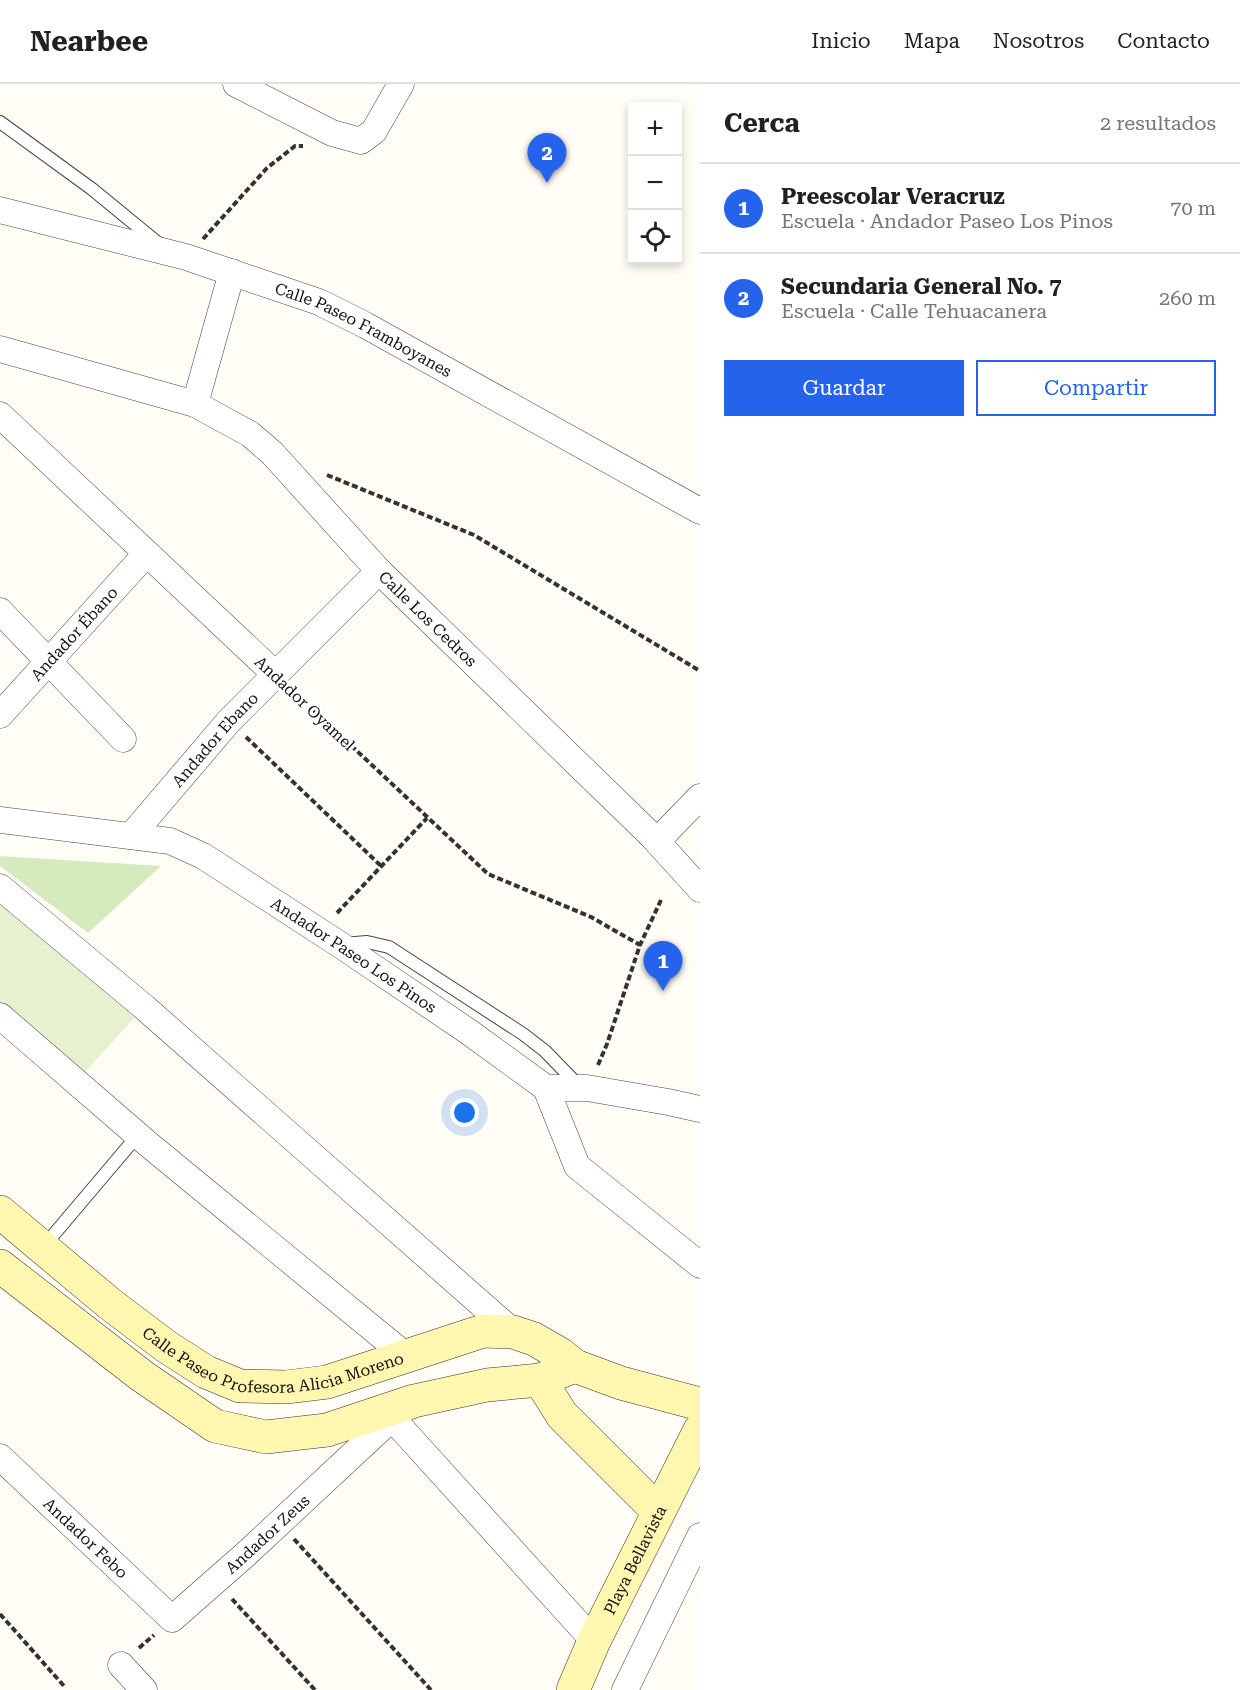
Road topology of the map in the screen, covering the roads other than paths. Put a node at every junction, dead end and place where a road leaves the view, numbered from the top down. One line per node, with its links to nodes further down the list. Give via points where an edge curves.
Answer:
1 (236, 84): 2 (street, via 332,133 361,141 374,131)
2 (401, 84)
3 (0, 122): 5 (lane)
4 (0, 210): 5 (street, Calle Paseo Framboyanes)
5 (178, 255): 6 (street, Calle Paseo Framboyanes)
6 (232, 272): 8 (street); 10 (street, Calle Paseo Framboyanes, via 319,302 365,325)
7 (2, 355): 8 (street, Calle Los Cedros)
8 (195, 404): 12 (street, Calle Los Cedros, via 250,434 272,453)
9 (0, 415): 11 (street, Andador Oyamel)
10 (700, 511)
11 (146, 554): 14 (street, Andador Ébano); 15 (street, Andador Oyamel)
12 (380, 571): 15 (street, Andador Ebano); 21 (street, Calle Los Cedros)
13 (0, 611): 14 (street)
14 (50, 662): 16 (street, Andador Ébano); 17 (street)
15 (275, 674): 20 (street, Andador Ebano, via 229,721)
16 (0, 715)
17 (123, 739)
18 (700, 797): 21 (street)
19 (0, 820): 20 (street, Andador Paseo Los Pinos)
20 (131, 836): 24 (street, Andador Paseo Los Pinos, via 170,841 204,856)
21 (654, 838): 23 (street, Calle Los Cedros)
22 (2, 882): 34 (street)
23 (700, 890)
24 (329, 938): 26 (street, Andador Paseo Los Pinos); 27 (lane, via 389,947 523,1034)
25 (0, 1016): 29 (street)
26 (546, 1088): 27 (street); 32 (street, via 577,1166)
27 (584, 1088): 28 (street)
28 (700, 1109)
29 (138, 1135): 31 (lane); 35 (street)
30 (0, 1212): 31 (street, Calle Paseo Profesora Alicia Moreno)
31 (44, 1247): 35 (street, Calle Paseo Profesora Alicia Moreno, via 167,1347 206,1372 240,1386 286,1388 327,1382)
32 (700, 1265)
33 (0, 1266): 39 (street, via 215,1426 266,1437 327,1430)
34 (513, 1332): 35 (street, Calle Paseo Profesora Alicia Moreno, via 483,1331); 36 (street, Calle Paseo Profesora Alicia Moreno, via 543,1344)
35 (406, 1356)
36 (575, 1366): 37 (street); 38 (street, Calle Paseo Profesora Alicia Moreno)
37 (540, 1380): 39 (street, via 488,1385); 42 (street, via 562,1415)
38 (700, 1404)
39 (403, 1410): 44 (street, Andador Zeus); 45 (street)
40 (700, 1430): 42 (street, Playa Bellavista)
41 (0, 1457): 44 (street, Andador Febo)
42 (658, 1511): 45 (street, Playa Bellavista)
43 (698, 1543): 49 (street)
44 (172, 1619)
45 (594, 1641): 48 (street, Playa Bellavista)
46 (121, 1665): 47 (street)
47 (144, 1690)
48 (573, 1690)
49 (625, 1690)

